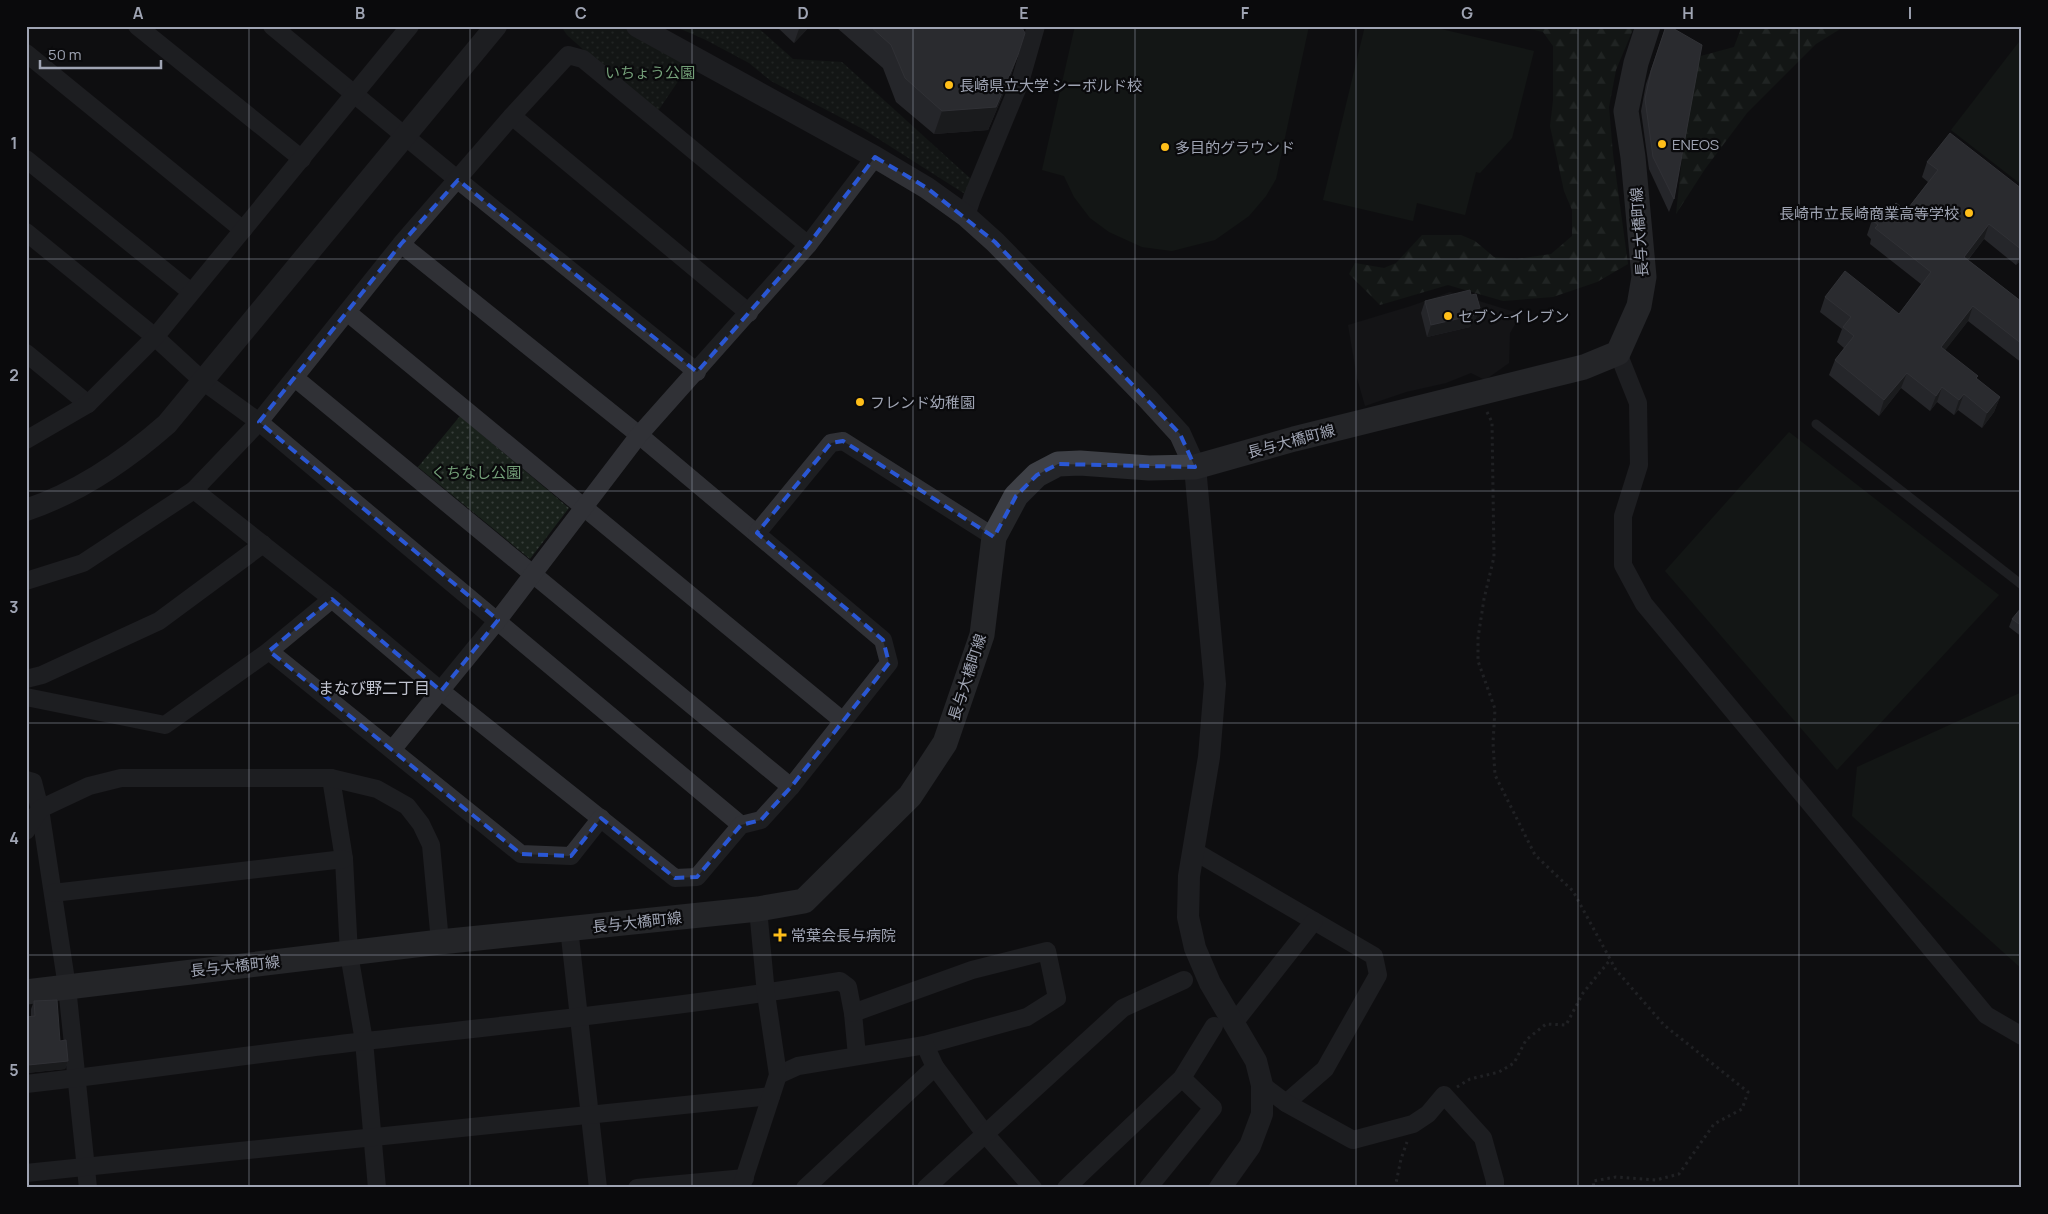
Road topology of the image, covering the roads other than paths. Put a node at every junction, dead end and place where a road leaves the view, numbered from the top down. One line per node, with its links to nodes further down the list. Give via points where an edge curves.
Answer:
1 (137, 26): 14 (street)
2 (272, 26): 9 (street)
3 (496, 26): 11 (street)
4 (637, 26): 12 (street)
5 (1036, 26): 16 (street, via 1020,82)
6 (1648, 26): 26 (main road, 長与大橋町線, via 1626,111 1644,277 1639,306)
7 (409, 27): 9 (street)
8 (26, 53): 17 (street)
9 (356, 94): 11 (street); 14 (street)
10 (512, 116): 15 (street); 20 (street, via 568,55 583,59); 23 (street)
11 (406, 136): 15 (street); 29 (street)
12 (875, 157): 16 (street); 20 (street)
13 (26, 159): 21 (street)
14 (302, 159): 17 (street)
15 (458, 180): 19 (street); 27 (street)
16 (966, 216): 35 (street, via 1180,434)
17 (242, 230): 21 (street)
18 (26, 232): 24 (street)
19 (401, 244): 22 (street); 33 (street)
20 (808, 245): 23 (street)
21 (191, 292): 24 (street)
22 (347, 312): 28 (street); 37 (street)
23 (749, 313): 27 (street)
24 (155, 337): 29 (street); 30 (street)
25 (26, 353): 30 (street)
26 (1618, 353): 35 (main road, 長与大橋町線, via 1584,367); 75 (street, via 1638,404 1638,465 1623,516 1623,565 1644,604 1986,1015)
27 (697, 372): 33 (street)
28 (295, 378): 31 (street); 42 (street)
29 (204, 382): 31 (street); 38 (street, via 167,424 136,451 98,477)
30 (88, 404): 34 (street)
31 (259, 422): 36 (street); 46 (street)
32 (1816, 424): 44 (lane)
33 (639, 435): 37 (street); 39 (street)
34 (26, 440)
35 (1195, 467): 40 (main road, 長与大橋町線, via 1058,464 1037,475 1016,496); 60 (street, via 1215,684 1209,757)
36 (194, 490): 41 (street); 43 (street, via 83,563)
37 (584, 507): 42 (street); 51 (street)
38 (26, 510)
39 (757, 533): 40 (street, via 831,443 843,441); 51 (street, via 883,640 889,663)
40 (994, 537): 63 (main road, 長与大橋町線, via 982,635 945,743 910,796 804,901)
41 (262, 544): 45 (street); 48 (street, via 159,621)
42 (533, 573): 46 (street); 55 (street)
43 (26, 581)
44 (2022, 585)
45 (332, 599): 47 (street); 49 (street)
46 (498, 620): 49 (street); 58 (street)
47 (269, 651): 50 (street, via 165,725); 52 (street)
48 (34, 677): 50 (street)
49 (441, 690): 52 (street); 57 (street)
50 (34, 699)
51 (843, 721): 55 (street)
52 (392, 750): 57 (street, via 521,854 572,856)
53 (331, 778): 56 (street, via 121,778 89,786); 61 (street); 66 (street, via 377,789 407,806 421,824 431,844)
54 (26, 780): 56 (street, via 33,782)
55 (791, 787): 58 (street, via 761,820)
56 (40, 809): 59 (street); 62 (street)
57 (600, 818): 58 (street, via 675,878 697,877)
58 (741, 825)
59 (26, 831)
60 (1194, 851): 64 (street); 74 (street, via 1189,876 1188,917 1195,948)
61 (344, 860): 62 (street); 67 (street)
62 (52, 893): 69 (street)
63 (758, 910): 65 (main road, 長与大橋町線); 71 (street)
64 (1314, 921): 74 (street); 86 (street, via 1374,956 1378,975 1325,1069)
65 (569, 928): 66 (main road, 長与大橋町線); 73 (street)
66 (440, 942): 67 (main road, 長与大橋町線)
67 (349, 954): 69 (main road, 長与大橋町線); 76 (street)
68 (1184, 980): 88 (street, via 1123,1008)
69 (67, 987): 70 (main road, 長与大橋町線); 81 (street)
70 (26, 992)
71 (766, 994): 72 (street, via 840,981 848,986); 73 (street); 80 (street)
72 (853, 1012): 77 (street, via 972,970 1047,951 1057,998 1027,1017); 78 (street)
73 (580, 1018): 76 (street); 87 (street)
74 (1224, 1025): 82 (street); 84 (street, via 1256,1062)
75 (2022, 1036)
76 (364, 1041): 81 (street); 89 (street)
77 (925, 1045): 78 (street); 79 (street)
78 (856, 1056): 80 (street, via 798,1066)
79 (935, 1067): 88 (street); 97 (street)
80 (778, 1075): 85 (street)
81 (76, 1078): 83 (street); 90 (street)
82 (1182, 1078): 100 (street); 101 (street, via 1213,1108)
83 (26, 1084)
84 (1262, 1085): 86 (street); 102 (street, via 1262,1114 1250,1146)
85 (771, 1096): 87 (street); 92 (street)
86 (1286, 1103): 103 (street, via 1354,1140 1413,1124 1428,1114 1444,1095 1483,1138 1496,1181)
87 (591, 1115): 89 (street); 95 (street)
88 (986, 1135): 98 (street); 99 (street)
89 (372, 1137): 90 (street); 94 (street)
90 (86, 1167): 91 (street); 93 (street)
91 (26, 1173)
92 (743, 1183): 96 (street)
93 (88, 1188)
94 (377, 1188)
95 (598, 1188)
96 (637, 1188)
97 (805, 1188)
98 (926, 1188)
99 (1033, 1188)
100 (1066, 1188)
101 (1148, 1188)
102 (1220, 1188)
103 (1495, 1188)

